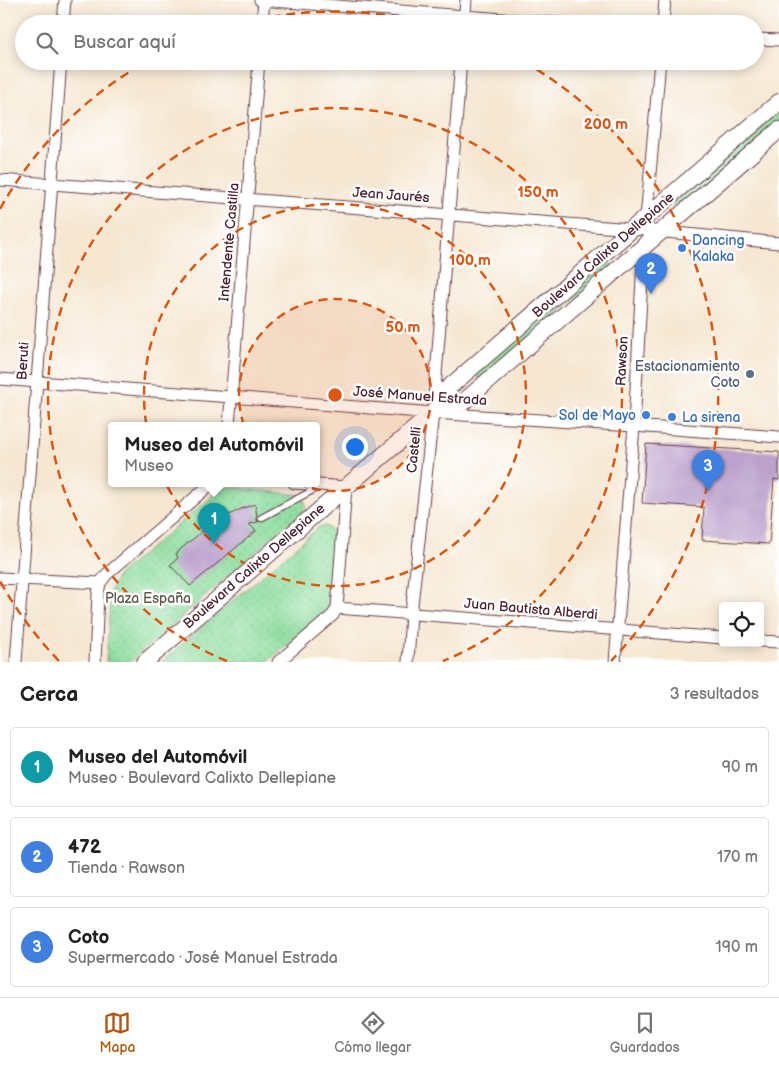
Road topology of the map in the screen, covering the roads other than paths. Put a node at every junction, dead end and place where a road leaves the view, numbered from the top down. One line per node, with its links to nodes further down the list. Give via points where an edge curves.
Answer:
1 (65, 0): 6 (street)
2 (260, 0): 3 (street)
3 (264, 0): 7 (street); 8 (street)
4 (466, 0): 9 (street)
5 (665, 0): 10 (street)
6 (64, 15)
7 (263, 15)
8 (414, 15)
9 (464, 15)
10 (664, 15)
11 (764, 39): 12 (street)
12 (779, 40)
13 (60, 70): 20 (street, Beruti)
14 (258, 70): 21 (street, Intendente Castilla)
15 (460, 70): 22 (street, Castelli)
16 (659, 70): 23 (street)
17 (779, 102): 23 (main road, Boulevard Calixto Dellepiane)
18 (779, 130): 23 (main road, Boulevard Calixto Dellepiane)
19 (0, 180): 20 (street, Jean Jaurés)
20 (52, 184): 21 (street, Jean Jaurés); 27 (street, Beruti)
21 (248, 199): 22 (street, Jean Jaurés); 28 (street, Intendente Castilla)
22 (449, 215): 23 (street, Jean Jaurés); 29 (street, Castelli)
23 (646, 227): 24 (street, Jean Jaurés); 25 (main road, Boulevard Calixto Dellepiane); 29 (main road, Boulevard Calixto Dellepiane, via 447,389)
24 (779, 243)
25 (644, 246): 29 (main road, Boulevard Calixto Dellepiane, via 461,404); 31 (street, Rawson)
26 (0, 379): 27 (street, José Manuel Estrada)
27 (37, 382): 28 (street, José Manuel Estrada); 41 (street, Beruti)
28 (232, 397): 29 (street, José Manuel Estrada); 30 (street, Intendente Castilla)
29 (433, 413): 31 (street, José Manuel Estrada); 38 (main road, Boulevard Calixto Dellepiane); 44 (street, Castelli)
30 (229, 422)
31 (634, 426): 32 (street, José Manuel Estrada); 45 (street, Rawson)
32 (779, 438)
33 (320, 485): 34 (street)
34 (323, 485): 37 (lane); 38 (street)
35 (207, 487): 42 (street)
36 (319, 487): 39 (lane)
37 (320, 487)
38 (346, 487): 43 (street); 51 (main road, Boulevard Calixto Dellepiane)
39 (261, 518)
40 (0, 578): 41 (street)
41 (22, 579): 42 (street); 49 (street, Beruti)
42 (100, 583): 50 (street)
43 (337, 608): 44 (street, Juan Bautista Alberdi); 52 (street)
44 (412, 614): 45 (street, Juan Bautista Alberdi); 53 (street, Castelli)
45 (617, 630): 46 (street, Juan Bautista Alberdi); 54 (street, Rawson)
46 (719, 638)
47 (764, 641): 48 (street)
48 (779, 642)
49 (16, 662)
50 (95, 662)
51 (144, 662)
52 (278, 662)
53 (408, 662)
54 (614, 662)

